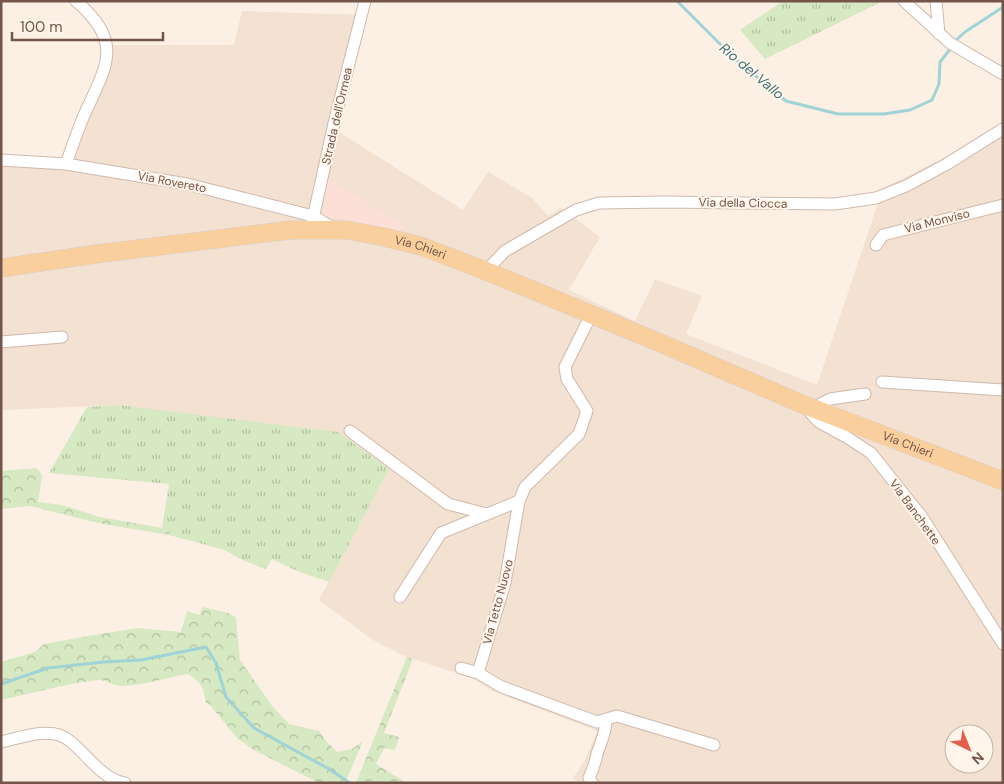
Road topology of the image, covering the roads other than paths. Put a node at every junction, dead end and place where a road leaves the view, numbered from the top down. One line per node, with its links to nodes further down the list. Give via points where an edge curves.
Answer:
1 (76, 1): 9 (street, via 99,24 108,56)
2 (364, 1): 11 (street, Strada dell'Ormea)
3 (904, 1): 5 (street)
4 (936, 1): 5 (street)
5 (939, 34): 6 (street)
6 (1003, 74)
7 (1003, 128): 14 (street, Via della Ciocca, via 947,164 876,198 835,204 599,203 576,210 505,251)
8 (1, 160): 9 (street, Via Rovereto)
9 (66, 164): 11 (street, Via Rovereto, via 187,184)
10 (1003, 205): 12 (street, Via Monviso, via 883,235)
11 (312, 223): 13 (main road, Via Chieri); 14 (main road, Via Chieri, via 421,246)
12 (876, 245)
13 (1, 268)
14 (486, 271): 15 (main road, Via Chieri)
15 (591, 315): 21 (main road, Via Chieri); 24 (street, Via Tetto Nuovo, via 565,367 567,380 587,411 580,434 525,487)
16 (62, 337): 17 (street)
17 (1, 342)
18 (882, 382): 19 (street)
19 (1003, 390)
20 (865, 394): 21 (street)
21 (808, 406): 23 (main road, Via Chieri); 27 (street, Via Banchette, via 819,422 871,453 922,516)
22 (350, 431): 25 (street, via 448,504)
23 (1003, 481)
24 (519, 501): 25 (street); 29 (street, Via Tetto Nuovo, via 505,583)
25 (487, 514): 26 (street, via 441,533)
26 (400, 597)
27 (1003, 644)
28 (461, 668): 29 (street)
29 (478, 673): 30 (street, via 502,687 597,722)
30 (606, 719): 32 (street, via 617,716); 34 (street, via 606,732 589,778)
31 (1, 742): 33 (street, via 42,733 58,734 104,774)
32 (714, 746)
33 (125, 783)
34 (592, 783)

